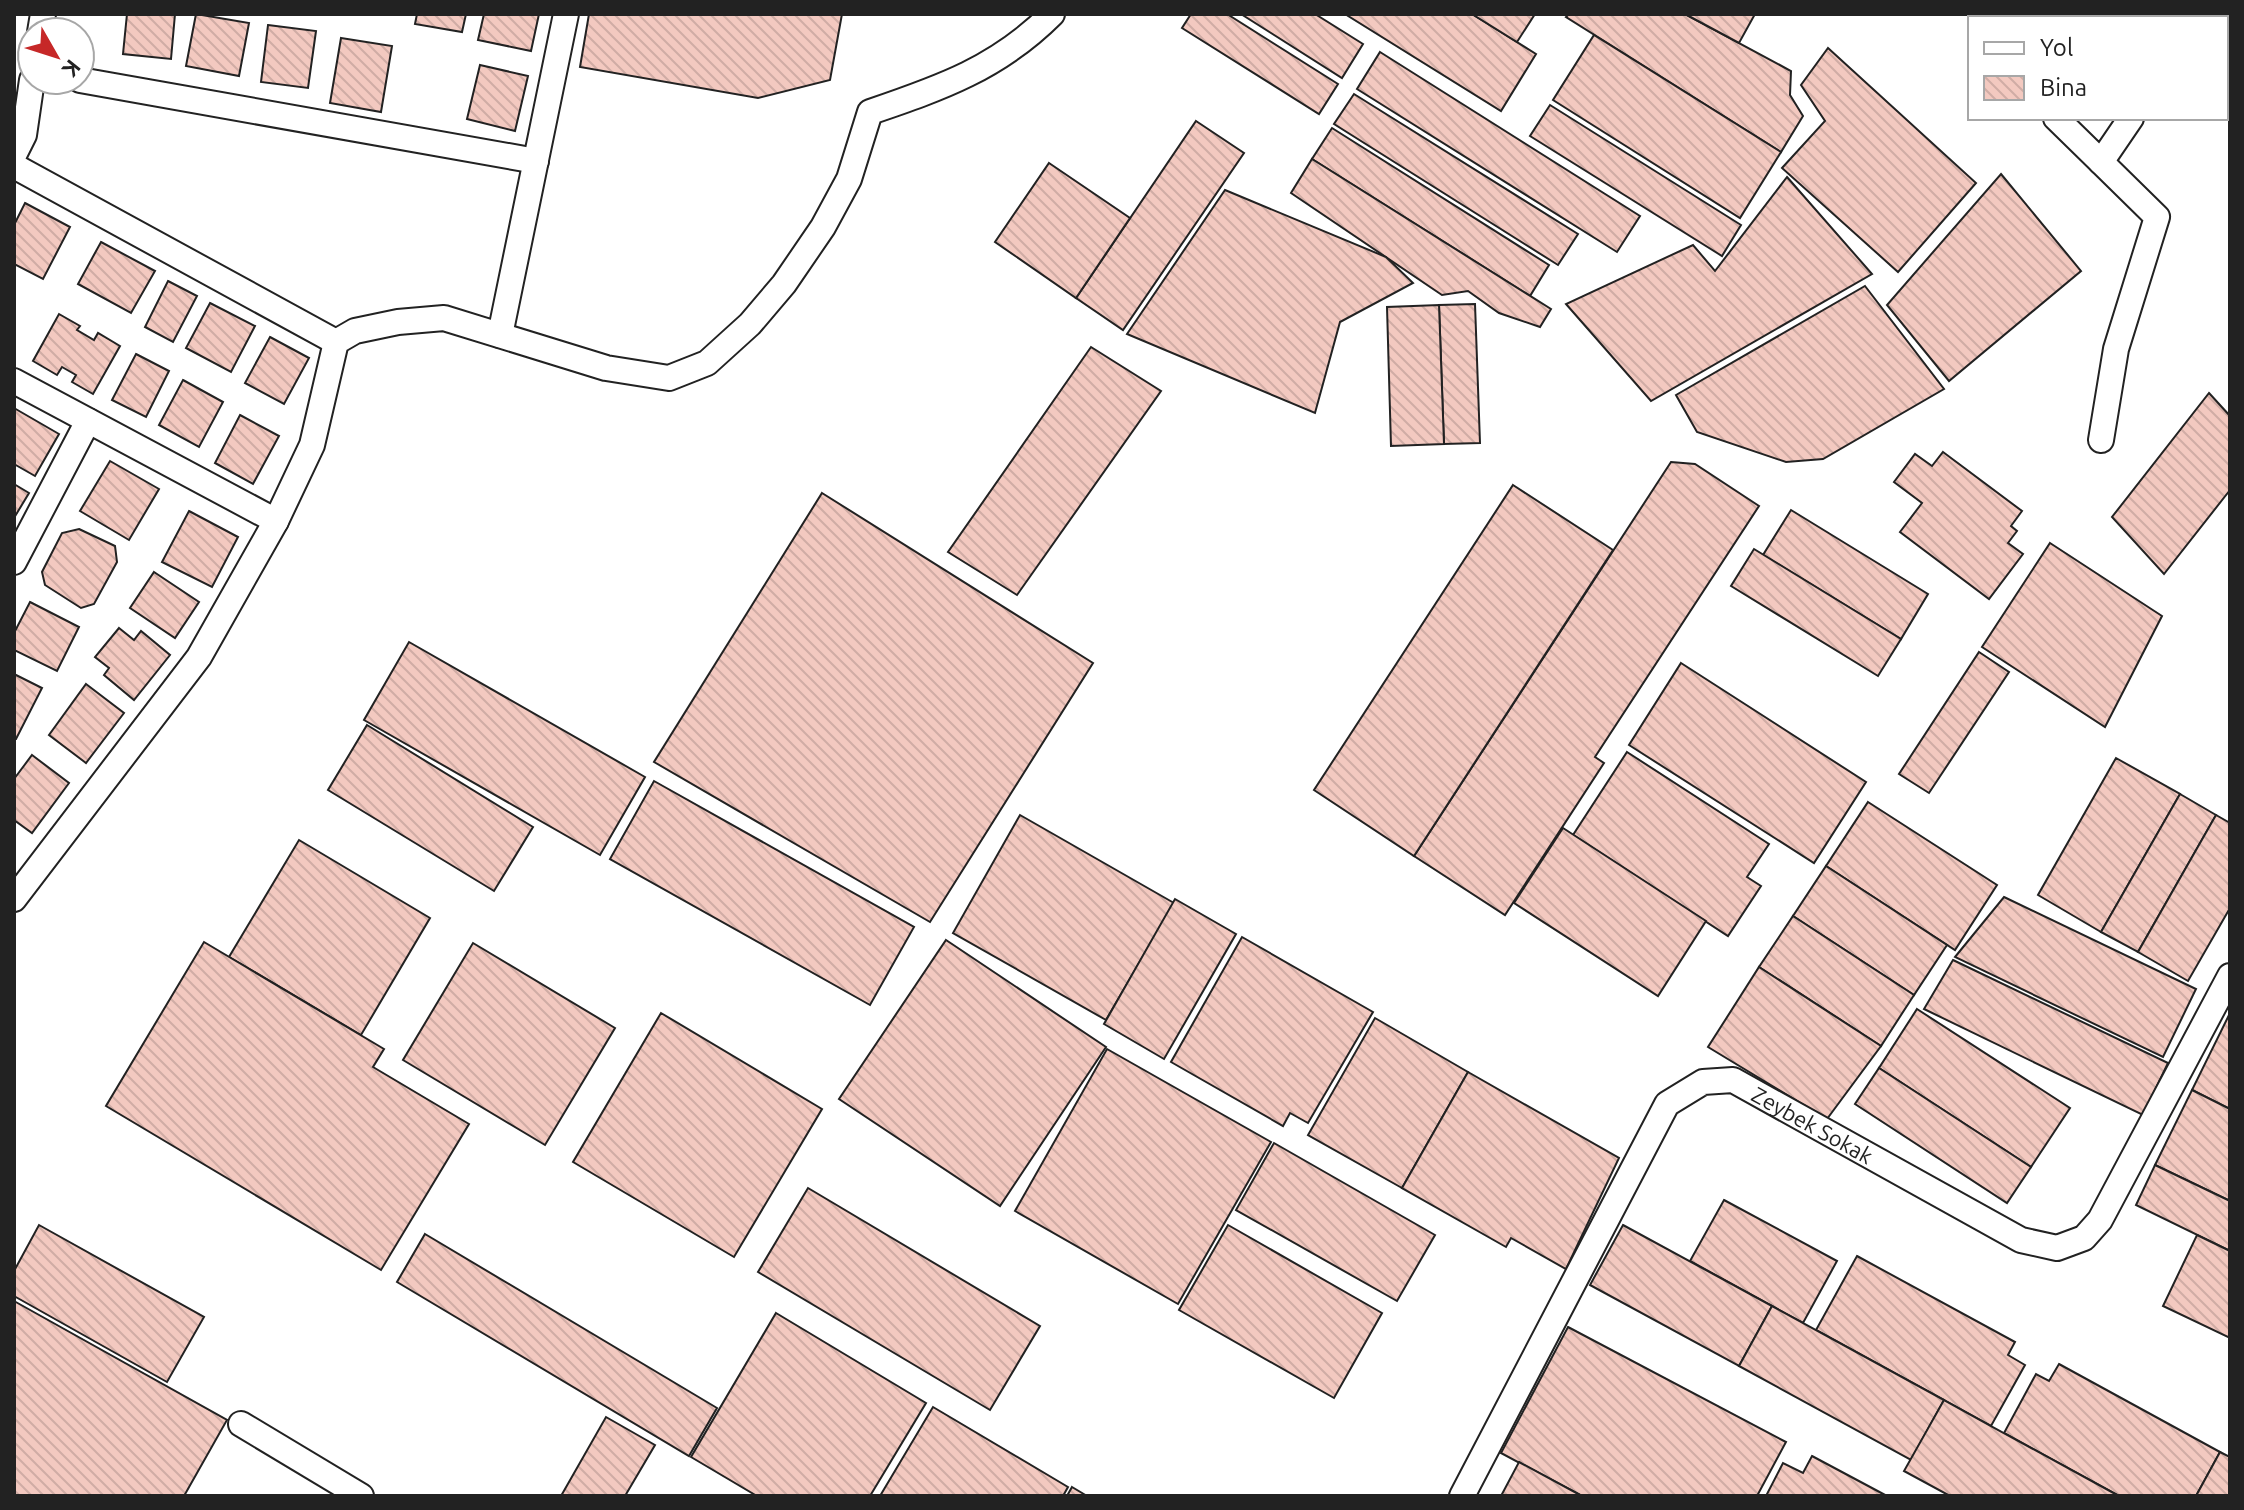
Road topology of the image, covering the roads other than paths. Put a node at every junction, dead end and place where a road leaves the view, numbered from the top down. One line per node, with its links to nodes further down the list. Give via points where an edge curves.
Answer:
1 (566, 14): 8 (street)
2 (1052, 14): 11 (street, via 1028,39 972,75 870,112 849,179 823,227 759,314 707,363 669,378 606,368)
3 (96, 83): 8 (street)
4 (30, 96): 7 (street, via 24,135)
5 (2058, 120): 9 (street)
6 (2130, 120): 9 (street)
7 (14, 155)
8 (536, 161): 11 (street)
9 (2101, 162): 15 (street, via 2157,217 2116,349)
10 (14, 166): 12 (street)
11 (500, 335): 12 (street, via 444,318 355,331)
12 (336, 342): 16 (street, via 312,445)
13 (14, 381): 14 (street)
14 (88, 421): 16 (street); 17 (street)
15 (2101, 440)
16 (276, 521): 18 (street, via 199,657)
17 (14, 562)
18 (19, 883)
19 (2230, 976): 22 (street, Zeybek Sokak, via 2113,1200 2084,1238 2057,1248 2021,1240 1733,1080 1703,1082 1667,1104)
20 (241, 1424): 21 (street)
21 (361, 1496)
22 (1462, 1496)

